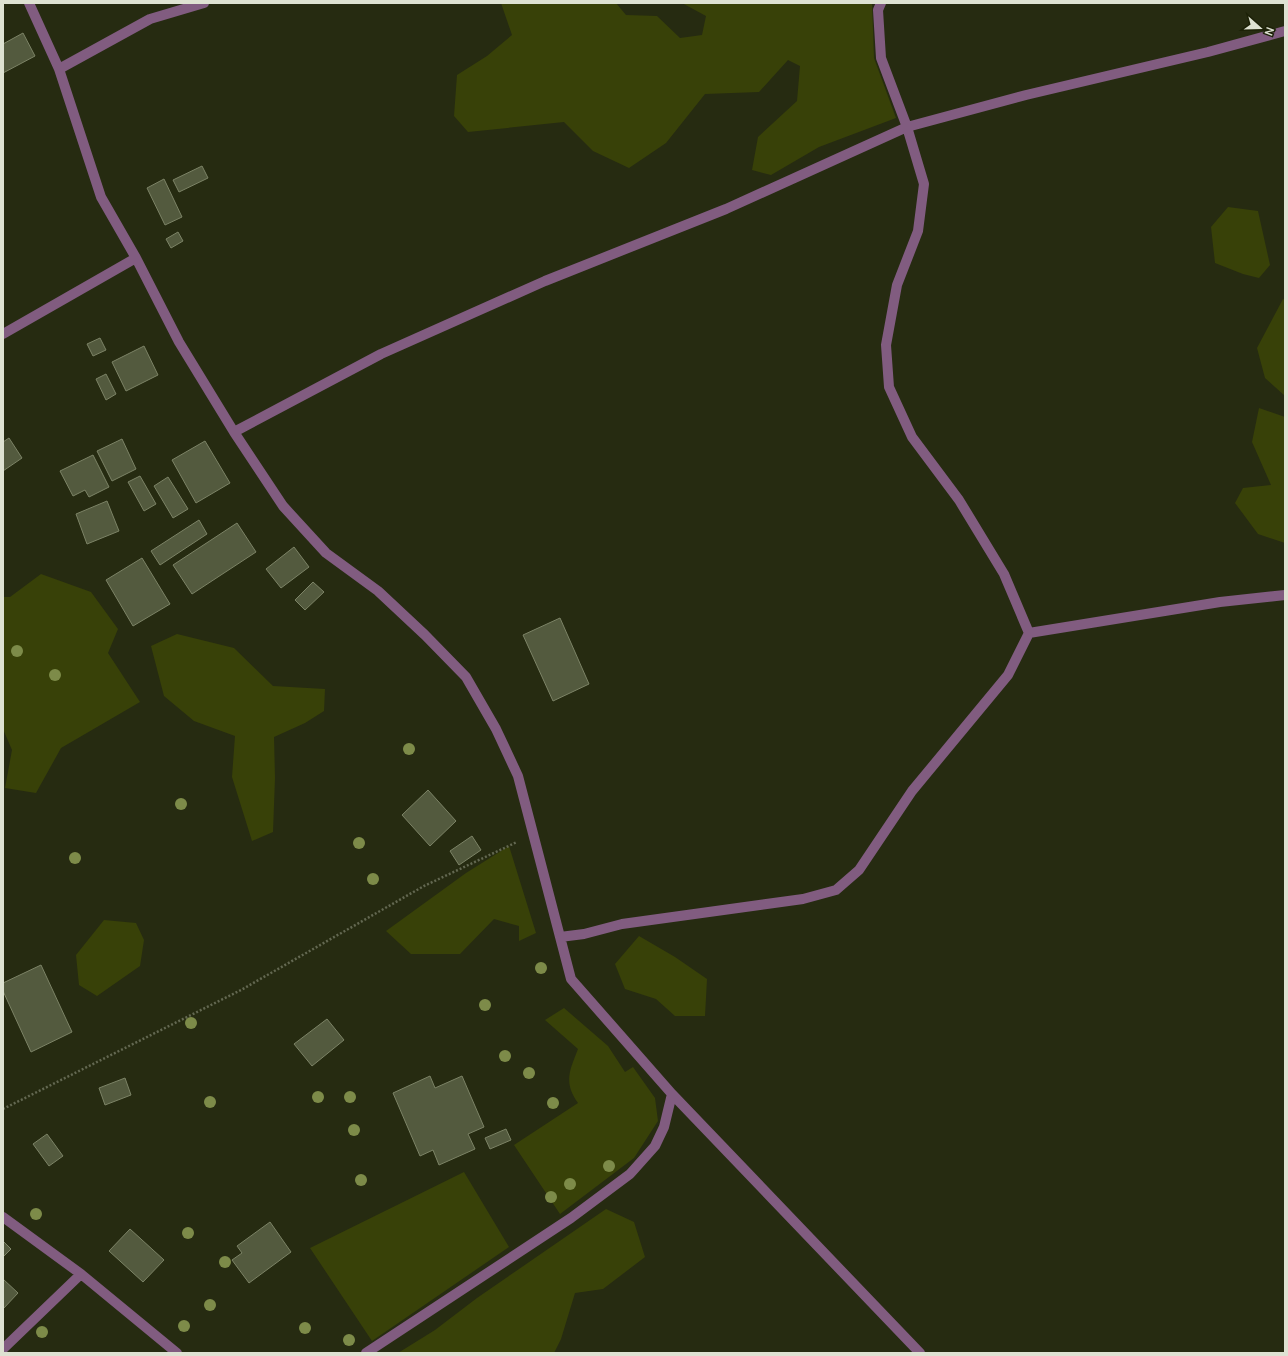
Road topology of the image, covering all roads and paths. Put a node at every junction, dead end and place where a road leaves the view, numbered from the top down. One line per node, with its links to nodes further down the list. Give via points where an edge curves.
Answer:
1 (29, 3): 5 (street)
2 (204, 3): 5 (street, via 150,19)
3 (881, 3): 6 (street, via 878,10 881,58)
4 (1285, 31): 6 (street)
5 (59, 69): 7 (street, via 101,197)
6 (907, 127): 9 (street, via 726,209 545,281 381,354); 11 (street, via 924,184 918,232 898,285 886,345 889,388 912,437 959,500 1004,574)
7 (136, 258): 8 (street); 9 (street, via 179,342)
8 (3, 334)
9 (234, 432): 12 (street, via 283,506 326,553 378,591 466,677 496,729 518,776)
10 (1285, 595): 11 (street, via 1220,602)
11 (1030, 633): 13 (street, via 1008,676 912,791 859,870 836,890 803,899 622,924)
12 (533, 834): 13 (street); 15 (path, via 424,886 242,990)
13 (560, 937): 14 (street, via 571,979)
14 (672, 1094): 20 (street, via 664,1127 655,1146 630,1174 571,1218); 21 (street)
15 (3, 1109)
16 (3, 1217): 17 (street)
17 (81, 1274): 18 (street); 19 (street)
18 (3, 1349)
19 (177, 1353)
20 (366, 1353)
21 (920, 1353)

